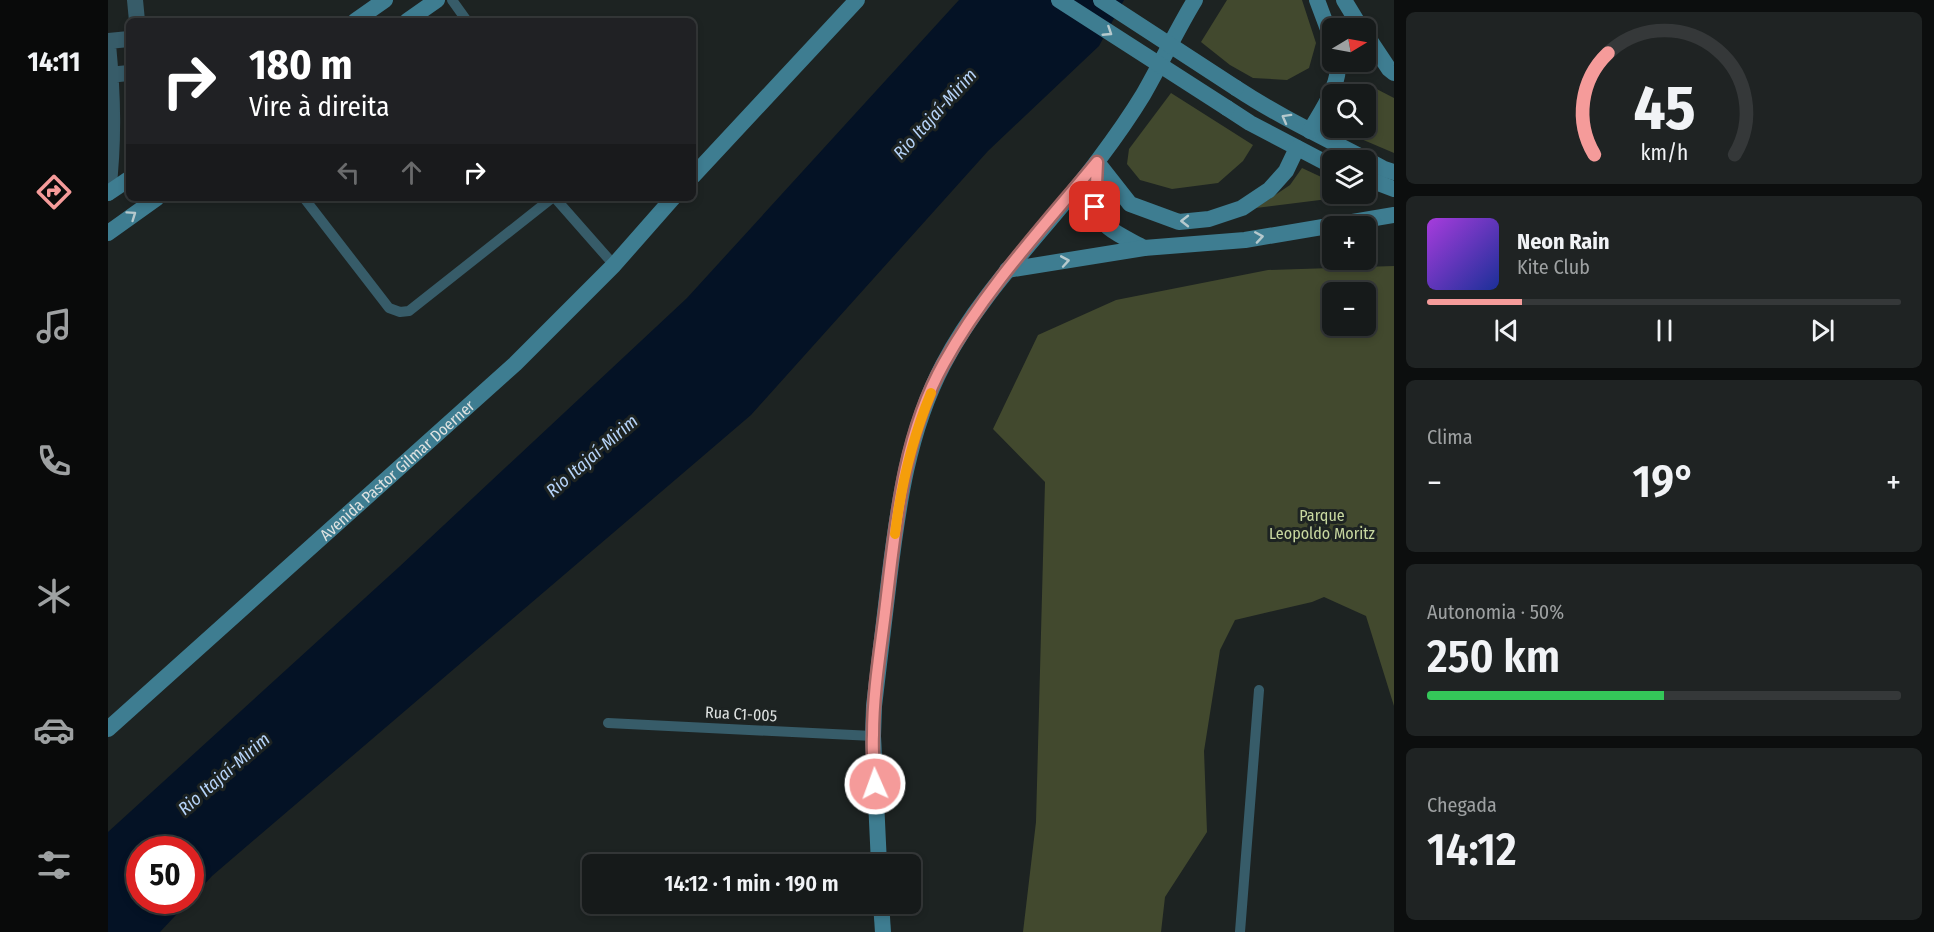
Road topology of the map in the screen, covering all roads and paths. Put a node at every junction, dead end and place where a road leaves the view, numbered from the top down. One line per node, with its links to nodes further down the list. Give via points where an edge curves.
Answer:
1 (135, 0): 11 (street)
2 (385, 0): 12 (main road)
3 (437, 0): 13 (main road)
4 (452, 0): 14 (lane)
5 (857, 0): 29 (main road)
6 (1059, 0): 25 (main road, one-way to 25, bridge, via 1250,123)
7 (1101, 0): 24 (main road, one-way to 7, bridge, via 1263,106)
8 (1195, 0): 27 (main road, via 1143,95)
9 (1317, 0): 15 (main road)
10 (1344, 0): 16 (main road)
11 (137, 18)
12 (359, 18)
13 (411, 18)
14 (465, 18)
15 (1324, 18)
16 (1355, 18)
17 (126, 39): 18 (street)
18 (108, 42): 23 (street)
19 (1376, 50): 22 (main road)
20 (1337, 72): 24 (main road, via 1330,96)
21 (126, 73): 23 (street)
22 (1394, 73)
23 (110, 75): 33 (street, via 114,113)
24 (1310, 131): 28 (main road)
25 (1297, 148): 26 (main road); 27 (main road, one-way to 27, via 1286,171 1269,190 1242,208 1209,219 1179,222 1130,204)
26 (1322, 161)
27 (1097, 162): 41 (main road, via 1095,207 1100,219); 43 (main road)
28 (1394, 172)
29 (696, 173)
30 (126, 181): 33 (main road)
31 (1376, 182): 32 (main road)
32 (1394, 189)
33 (108, 193)
34 (153, 201): 40 (main road, one-way to 34)
35 (306, 201): 36 (lane, via 389,308 400,312 410,311)
36 (550, 201)
37 (557, 201): 42 (lane)
38 (670, 201): 42 (main road, Avenida Pastor Gilmar Doerner)
39 (1394, 215): 41 (main road, one-way to 39, via 1245,240)
40 (108, 233)
41 (1144, 248): 43 (main road, one-way to 41)
42 (614, 265): 46 (main road, Avenida Pastor Gilmar Doerner, via 515,364)
43 (1008, 270): 47 (main road, via 967,324 942,366 909,454 895,531)
44 (1259, 690): 51 (lane)
45 (608, 723): 47 (lane, Rua C1-005)
46 (108, 729)
47 (873, 735): 48 (main road)
48 (879, 854)
49 (882, 914): 50 (main road)
50 (883, 932)
51 (1240, 932)

